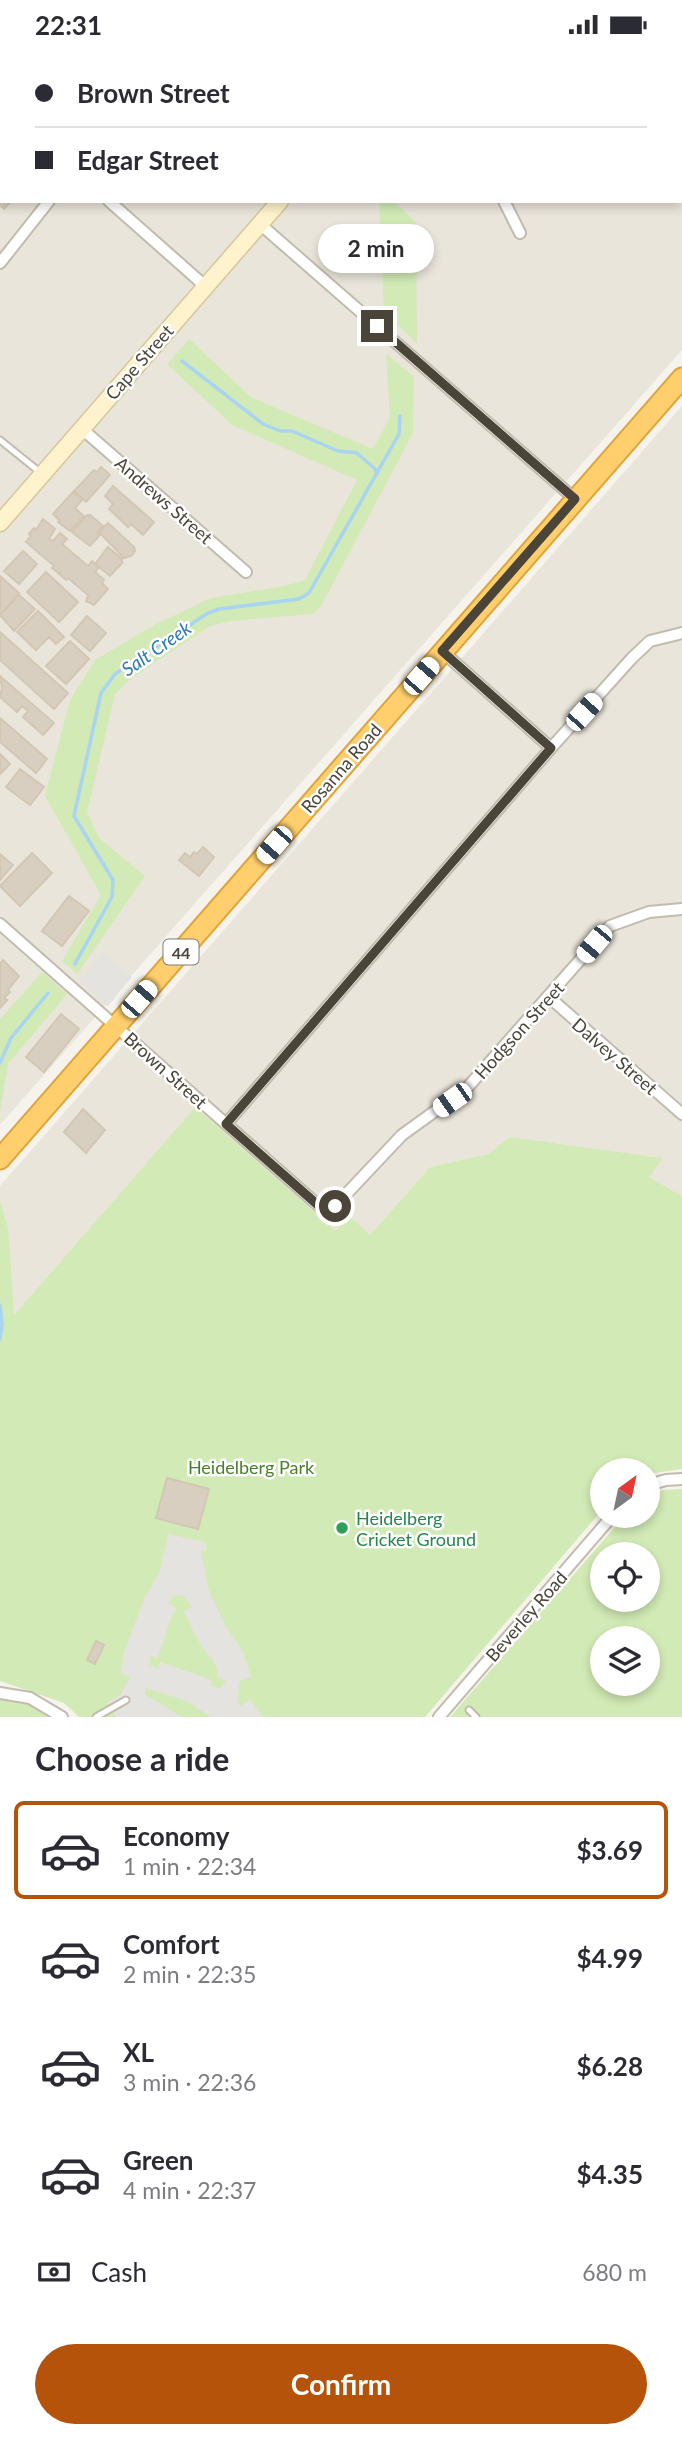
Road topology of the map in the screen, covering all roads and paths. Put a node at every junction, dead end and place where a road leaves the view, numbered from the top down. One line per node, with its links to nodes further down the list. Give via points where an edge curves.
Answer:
1 (47, 203): 7 (street)
2 (111, 203): 8 (street)
3 (278, 203): 5 (street, Cape Street)
4 (505, 203): 6 (street)
5 (260, 224): 8 (street, Cape Street); 13 (street)
6 (520, 233)
7 (0, 263)
8 (205, 286): 10 (street, Cape Street)
9 (682, 378): 13 (highway, Rosanna Road / 44)
10 (81, 428): 12 (street, Cape Street); 15 (street, Andrews Street)
11 (0, 440): 12 (lane)
12 (43, 474): 14 (street, Cape Street)
13 (575, 499): 17 (highway, Rosanna Road / 44)
14 (0, 523)
15 (246, 572)
16 (682, 633): 18 (street, via 650,641)
17 (442, 651): 18 (street); 22 (highway, Rosanna Road / 44)
18 (551, 748): 24 (street)
19 (682, 909): 21 (street, Hodgson Street, via 649,912 610,926)
20 (0, 924): 22 (street, Brown Street)
21 (549, 997): 23 (street, Dalvey Street); 26 (street, Hodgson Street, via 467,1088 401,1135)
22 (116, 1026): 24 (street, Brown Street); 25 (highway, Rosanna Road / 44)
23 (682, 1114)
24 (226, 1124): 26 (street, Brown Street, via 319,1206)
25 (0, 1159)
26 (335, 1206)
27 (682, 1479): 28 (street)
28 (660, 1482)
29 (602, 1528): 35 (street, Beverley Road)
30 (0, 1693): 33 (street, via 30,1698)
31 (126, 1700): 34 (lane)
32 (469, 1710): 36 (lane)
33 (62, 1717)
34 (96, 1717)
35 (439, 1717)
36 (476, 1717)

